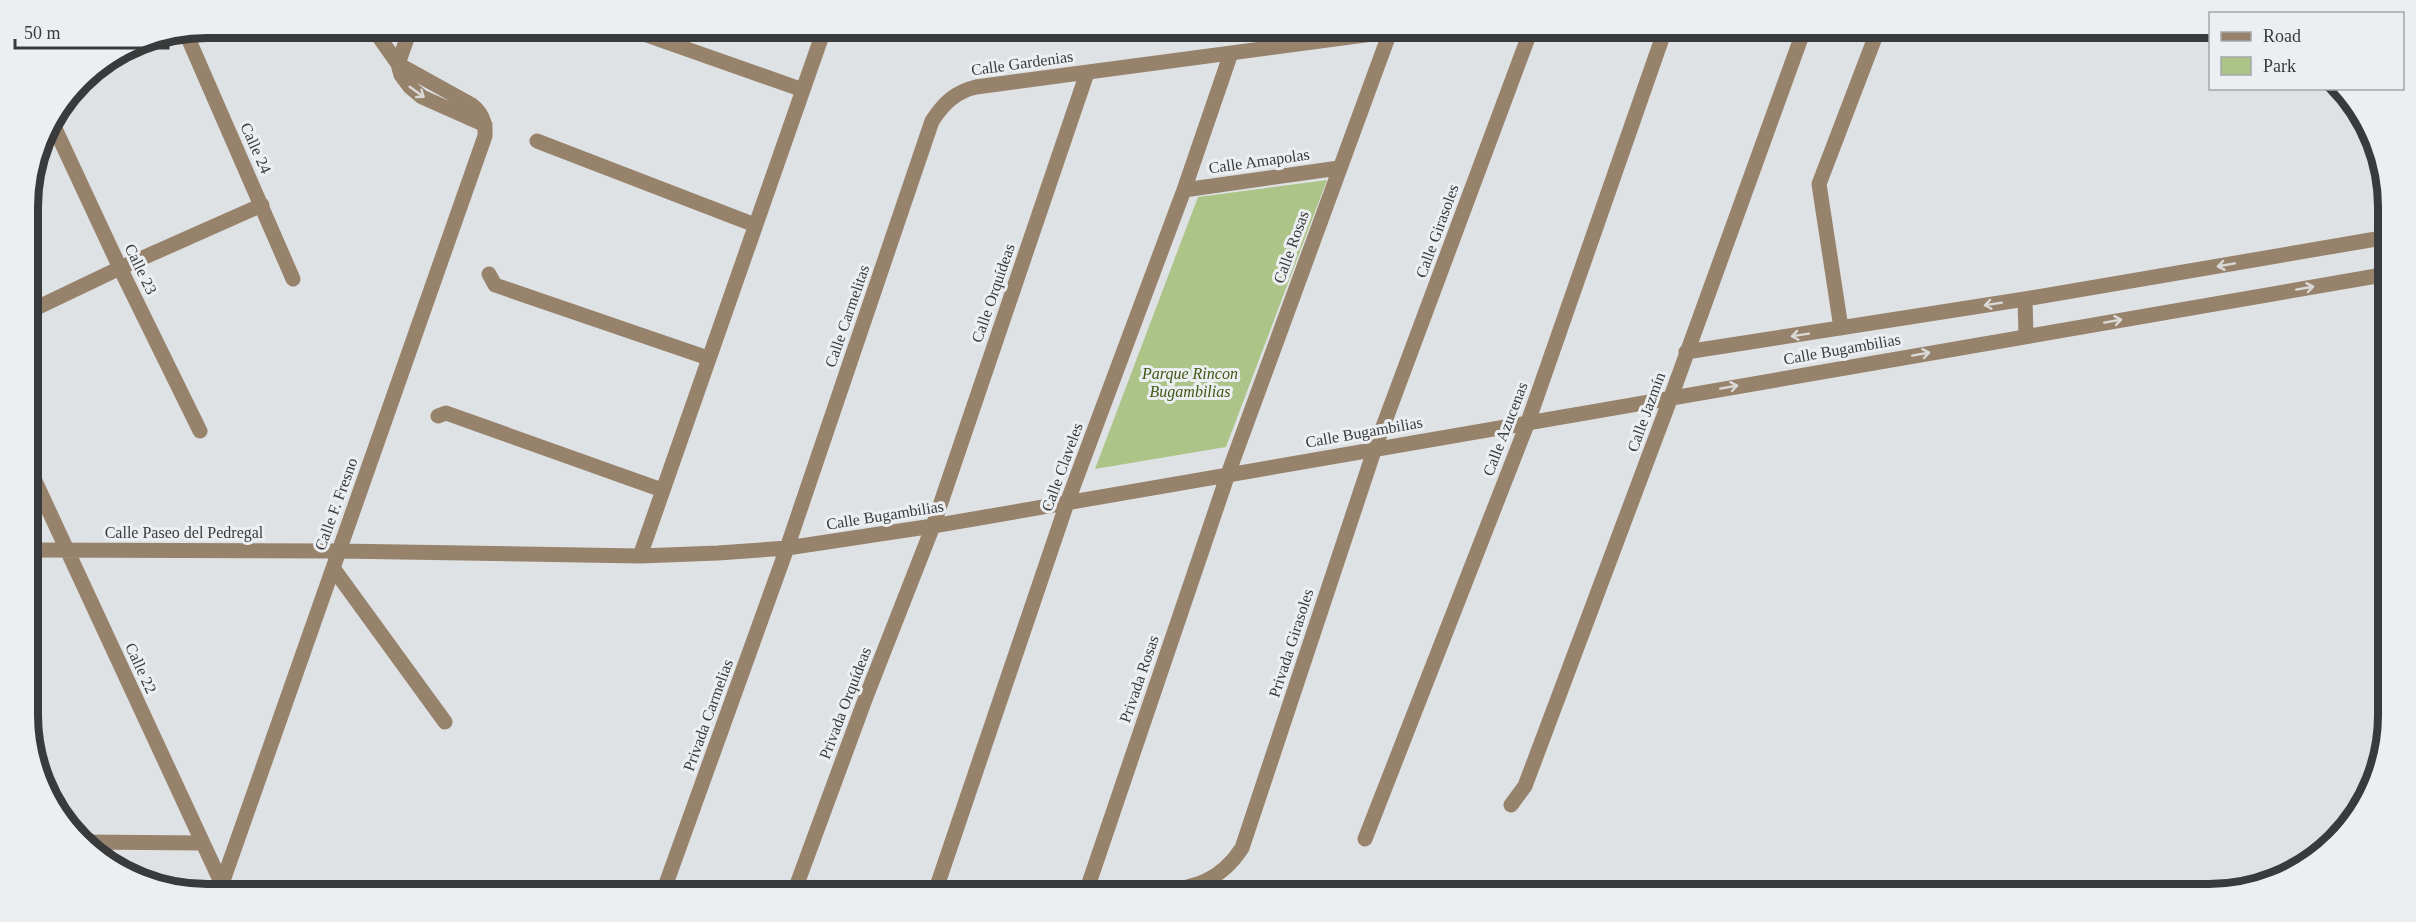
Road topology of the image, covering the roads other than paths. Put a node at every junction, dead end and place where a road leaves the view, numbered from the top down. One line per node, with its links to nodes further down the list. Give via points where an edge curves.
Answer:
1 (380, 38): 13 (street)
2 (407, 38): 13 (street)
3 (655, 38): 15 (street)
4 (821, 38): 15 (street)
5 (1345, 38): 12 (street, Calle Gardenias)
6 (1388, 38): 19 (street, Calle Rosas)
7 (1528, 38): 38 (street, Calle Girasoles)
8 (1662, 38): 36 (street, Calle Azucenas)
9 (1801, 38): 32 (street, Calle Jazmín)
10 (1875, 38): 30 (street, via 1819,184)
11 (189, 39): 21 (street, Calle 24)
12 (1231, 53): 14 (street, Calle Gardenias); 20 (street, Calle Claveles)
13 (398, 64): 47 (street, Calle F. Fresno, via 472,105 485,125 484,141)
14 (1087, 73): 16 (street, Calle Gardenias, via 976,87); 43 (street, Calle Orquídeas)
15 (803, 90): 22 (street)
16 (948, 99): 44 (street, Calle Carmelitas, via 932,121)
17 (56, 130): 24 (street, Calle 23)
18 (537, 141): 22 (street)
19 (1339, 168): 20 (street, Calle Amapolas); 39 (street, Calle Rosas)
20 (1184, 190): 42 (street, Calle Claveles)
21 (262, 205): 24 (street); 27 (street, Calle 24)
22 (755, 225): 33 (street)
23 (2378, 239): 28 (street, Calle Bugambilias, one-way to 28)
24 (120, 268): 29 (street); 37 (street, Calle 23)
25 (489, 274): 33 (street, via 495,285)
26 (2378, 276): 31 (street, Calle Bugambilias, one-way to 26)
27 (293, 279)
28 (2025, 299): 30 (street, Calle Bugambilias, one-way to 30); 31 (street)
29 (38, 307)
30 (1841, 328): 32 (street, Calle Bugambilias, one-way to 32)
31 (2026, 336): 34 (street, Calle Bugambilias, one-way to 31)
32 (1686, 352): 34 (street, Calle Jazmín)
33 (708, 358): 41 (street)
34 (1671, 397): 36 (street, Calle Bugambilias); 51 (street, Calle Jazmín, via 1525,786)
35 (438, 416): 41 (street, via 446,413)
36 (1528, 422): 38 (street, Calle Bugambilias); 52 (street, Calle Azucenas)
37 (200, 432)
38 (1375, 448): 39 (street, Calle Bugambilias); 61 (street, Privada Girasoles, via 1242,848 1217,876)
39 (1228, 474): 42 (street, Calle Bugambilias); 60 (street, Privada Rosas)
40 (38, 487): 46 (street, Calle 22)
41 (662, 490): 48 (street)
42 (1067, 502): 43 (street, Calle Bugambilias); 59 (street, Calle Claveles)
43 (933, 526): 44 (street, Calle Bugambilias); 58 (street, Privada Orquídeas)
44 (787, 548): 48 (street, Calle Bugambilias); 57 (street, Privada Carmelias)
45 (38, 550): 46 (street, Calle Paseo del Pedregal)
46 (67, 550): 47 (street, Calle Paseo del Pedregal); 54 (street, Calle 22)
47 (339, 550): 48 (street, Calle Bugambilias); 49 (street, Calle F. Fresno)
48 (640, 556)
49 (333, 568): 50 (street); 56 (street, Calle F. Fresno)
50 (445, 722)
51 (1510, 806)
52 (1365, 838)
53 (95, 842): 54 (street)
54 (203, 843): 55 (street, Calle 22)
55 (218, 884)
56 (221, 884)
57 (666, 884)
58 (797, 884)
59 (938, 884)
60 (1089, 884)
61 (1200, 884)

